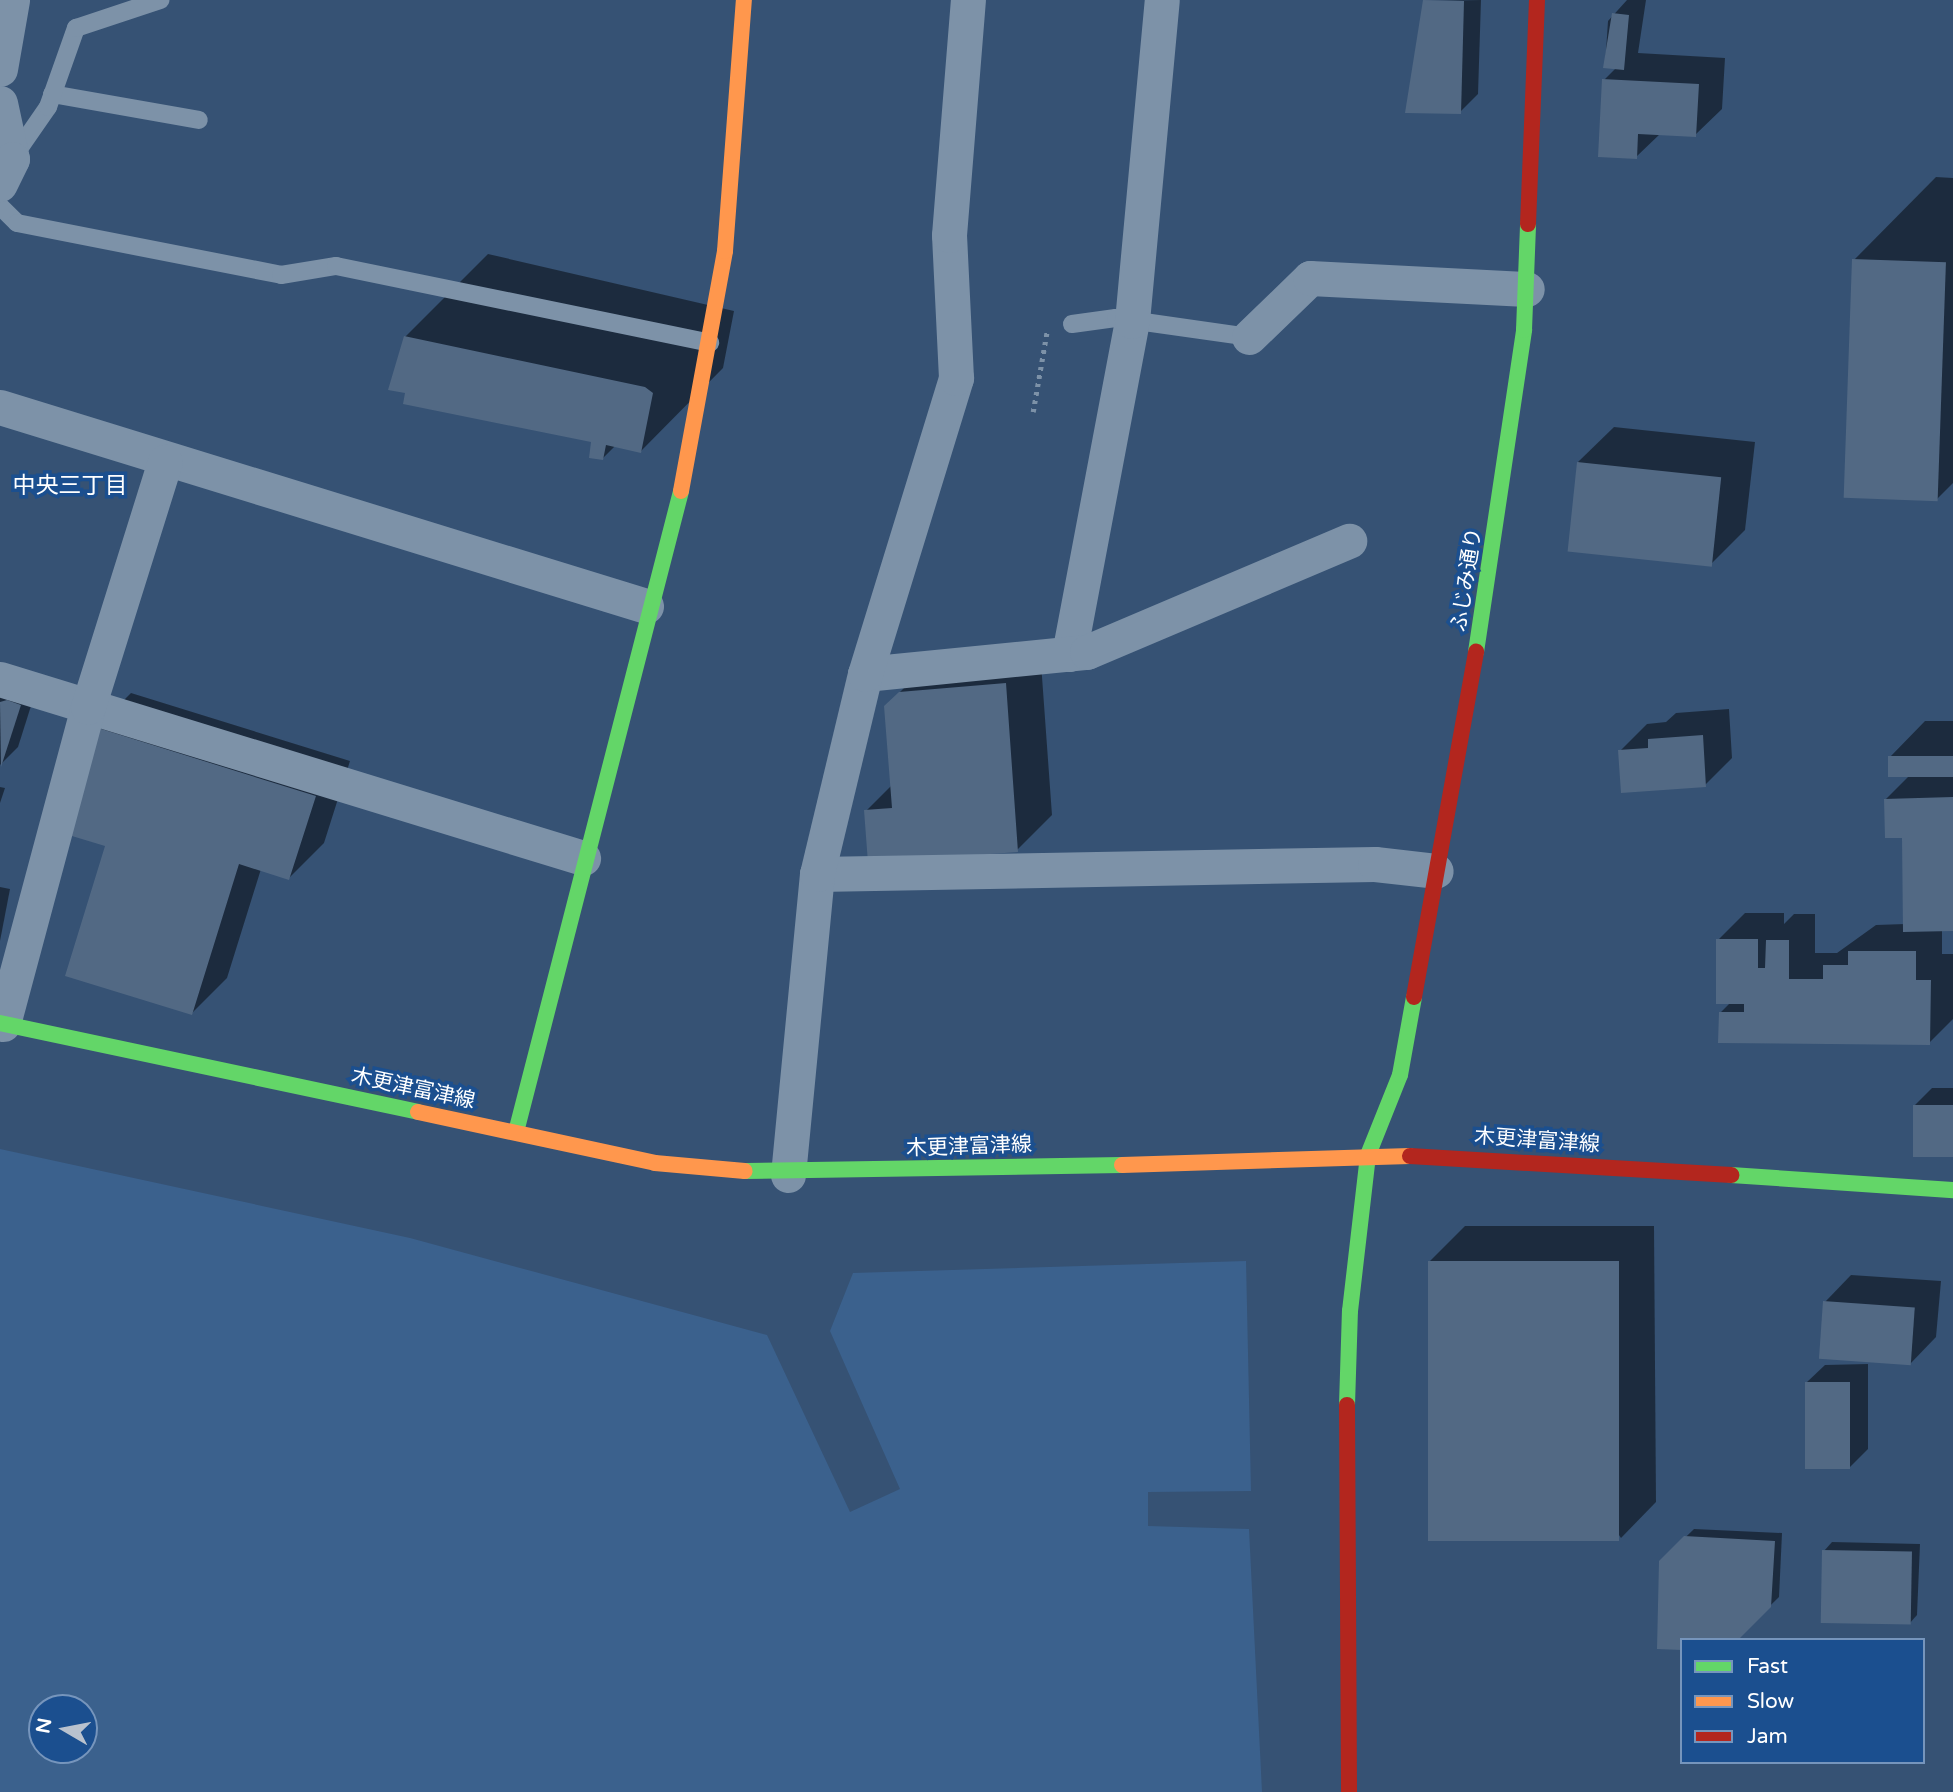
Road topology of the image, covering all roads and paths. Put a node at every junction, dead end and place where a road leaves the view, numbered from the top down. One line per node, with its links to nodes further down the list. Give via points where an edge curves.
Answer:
1 (12, 0): 7 (street)
2 (160, 0): 8 (lane, via 76,27)
3 (744, 0): 17 (main road, via 725,251)
4 (968, 0): 24 (street, via 949,235 956,379)
5 (1162, 0): 14 (street)
6 (1537, 0): 13 (main road, ふじみ通り)
7 (0, 69)
8 (52, 94): 10 (lane); 11 (lane)
9 (0, 103): 11 (street)
10 (199, 120)
11 (6, 171)
12 (0, 206): 17 (lane, via 17,223 281,275 336,266)
13 (1527, 289): 16 (street, via 1310,278); 28 (main road, ふじみ通り, via 1489,583)
14 (1132, 320): 15 (lane); 16 (lane); 23 (street)
15 (1072, 324): 19 (path, via 1044,332)
16 (1248, 337)
17 (710, 342): 22 (main road, via 690,459)
18 (0, 407): 20 (street)
19 (1033, 412)
20 (165, 462): 22 (street); 26 (street)
21 (1349, 541): 23 (street)
22 (646, 606): 27 (main road)
23 (1069, 654): 24 (street)
24 (865, 674): 29 (street)
25 (0, 679): 26 (street)
26 (88, 707): 27 (street); 30 (street)
27 (583, 858): 31 (main road)
28 (1436, 871): 29 (street, via 1362,864); 32 (main road, ふじみ通り, via 1400,1075)
29 (817, 874): 33 (street)
30 (1, 1024): 31 (main road, 木更津富津線)
31 (516, 1132): 33 (main road, 木更津富津線, via 655,1163)
32 (1368, 1155): 33 (main road, 木更津富津線); 34 (main road, 木更津富津線); 35 (main road, ふじみ通り, via 1345,1363)
33 (788, 1175)
34 (1953, 1190)
35 (1349, 1792)

